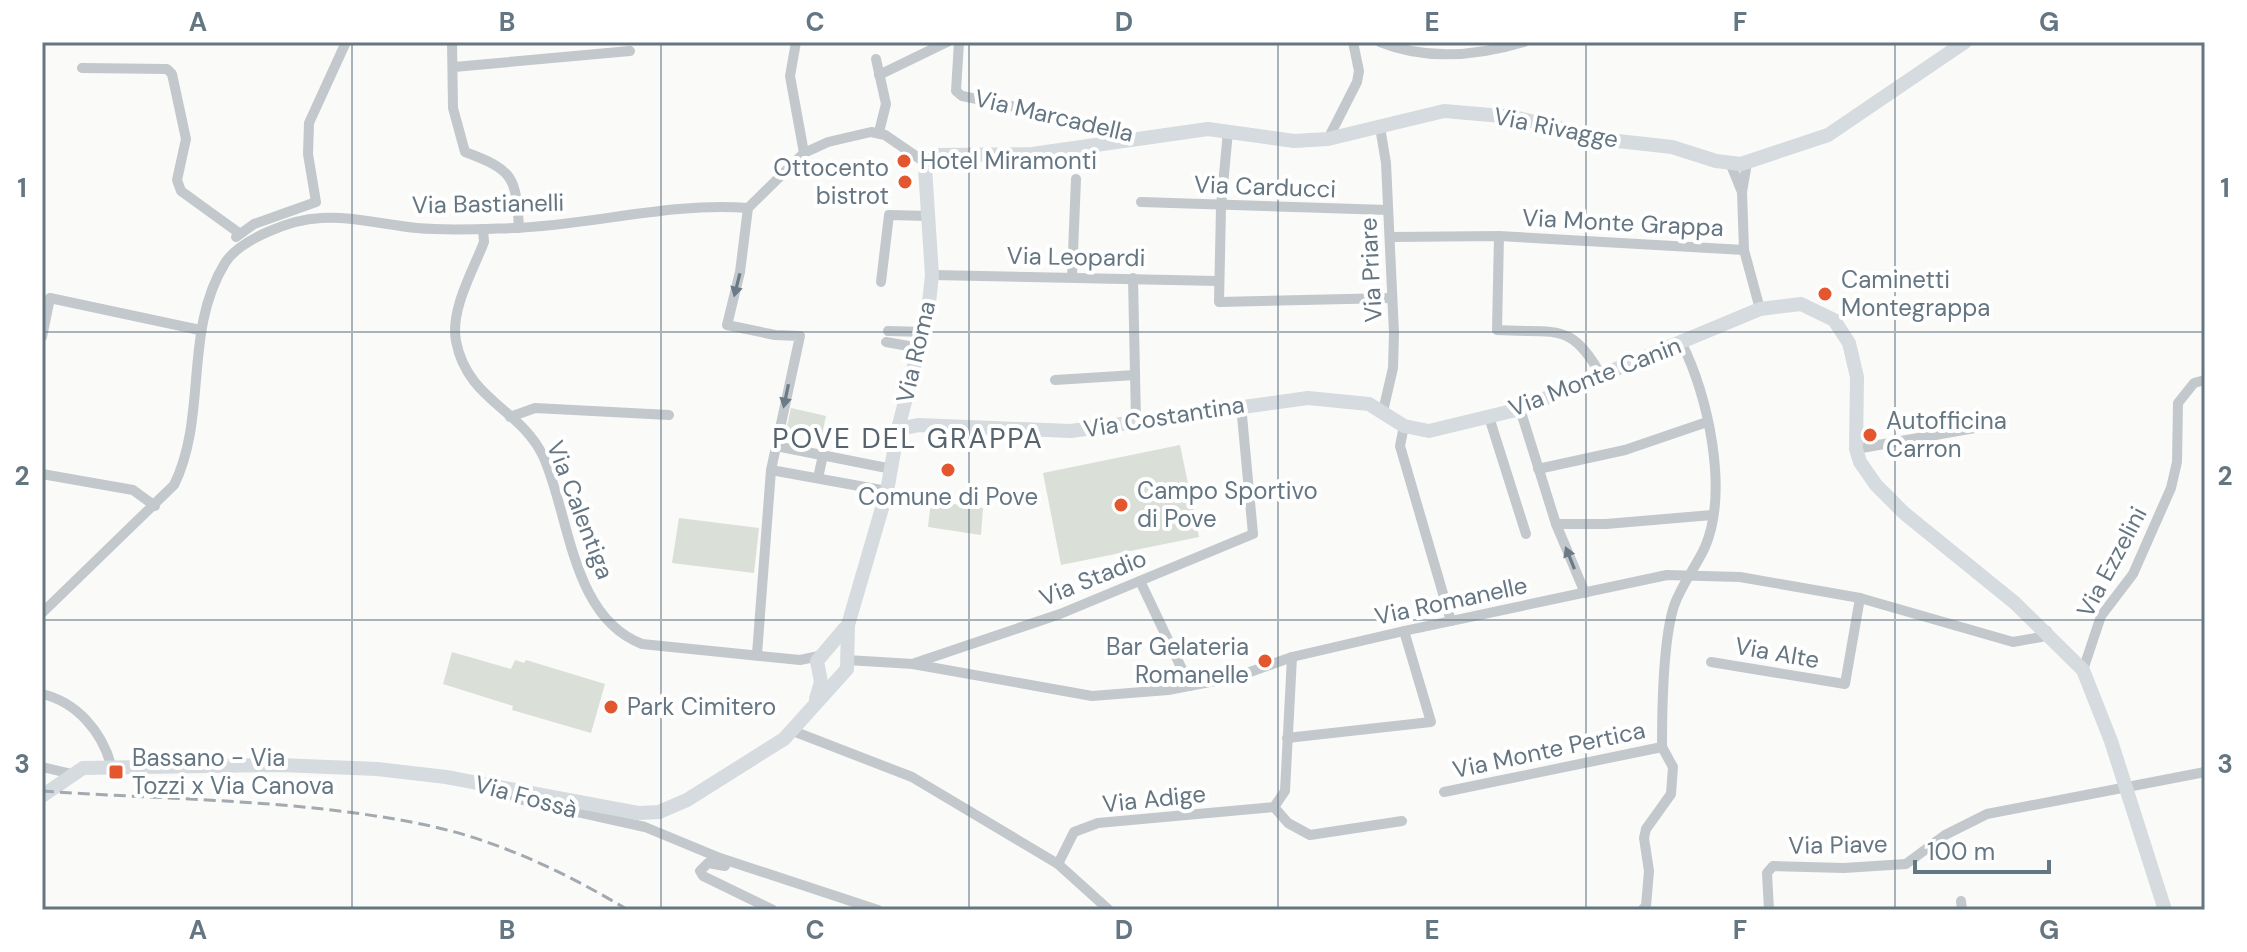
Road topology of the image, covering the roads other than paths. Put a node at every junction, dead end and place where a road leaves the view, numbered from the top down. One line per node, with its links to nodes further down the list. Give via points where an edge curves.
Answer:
1 (346, 42): 33 (street, via 309,123 316,202)
2 (452, 42): 12 (street)
3 (796, 42): 20 (street, via 790,76)
4 (947, 42): 14 (street)
5 (1353, 42): 19 (street, via 1357,82)
6 (1380, 42): 7 (street, via 1441,55 1481,53)
7 (1524, 42)
8 (1965, 42): 22 (main road, Via Rivagge, via 1850,121 1808,144)
9 (959, 48): 18 (street, Via Marcadella, via 955,82 962,96)
10 (630, 51): 12 (street)
11 (876, 59): 14 (street)
12 (454, 67): 31 (street, via 453,108 465,152 503,169 517,188)
13 (82, 68): 33 (street, via 167,69 172,74 186,139 177,180 181,191)
14 (879, 75): 17 (street, via 886,104)
15 (1380, 127): 19 (main road, Via Marcadella); 23 (main road, Via Rivagge, via 1444,111 1514,117 1609,140 1677,148); 29 (street, Via Priare)
16 (1228, 131): 18 (main road, Via Marcadella); 19 (main road, Via Marcadella, via 1294,141); 27 (street)
17 (879, 132): 20 (street, via 828,142); 21 (street)
18 (1131, 138): 21 (main road, via 1032,154 936,155)
19 (1328, 139)
20 (804, 153): 28 (street)
21 (926, 163): 30 (main road, Via Roma)
22 (1747, 163): 23 (main road, Via Rivagge); 25 (street)
23 (1731, 165): 25 (street)
24 (1076, 179): 39 (street)
25 (1742, 192): 37 (street)
26 (1141, 202): 27 (street, Via Carducci)
27 (1221, 207): 29 (street, Via Carducci); 41 (street)
28 (748, 208): 31 (street, Via Bastianelli, via 624,213); 67 (street, one-way to 67, via 727,325 800,336)
29 (1388, 210): 35 (street, Via Priare)
30 (929, 216): 38 (main road, Via Roma); 42 (street, via 889,215)
31 (519, 228): 32 (street, Via Bastianelli)
32 (483, 229): 36 (street, Via Bastianelli, via 421,229 321,218 293,224); 59 (street, Via Calentiga, via 484,242 455,322 455,338 472,382)
33 (239, 233): 36 (street)
34 (1499, 236): 35 (street, Via Monte Grappa); 37 (street, Via Monte Grappa); 51 (street, Via Monte Grappa, via 1497,330 1570,335 1587,349)
35 (1390, 237): 43 (street, Via Priare)
36 (235, 250): 45 (street, via 216,281)
37 (1744, 250): 44 (street)
38 (932, 275): 39 (street, Via Leopardi); 46 (main road, Via Roma)
39 (1072, 277): 40 (street, Via Leopardi)
40 (1133, 278): 41 (street, Via Leopardi); 50 (street)
41 (1218, 281): 43 (street, via 1219,302)
42 (881, 282)
43 (1391, 298): 57 (street, Via Priare, via 1393,368)
44 (1760, 309): 48 (main road, Via Monte Canin); 68 (main road, Via Monte Canin, via 1801,304 1823,312 1843,331 1857,377)
45 (200, 330): 47 (street, via 50,298); 76 (street, via 184,464)
46 (924, 332): 49 (main road, Via Roma); 49 (street, via 887,337)
47 (42, 337)
48 (1682, 344): 51 (main road, Via Monte Canin); 62 (street, via 1694,367)
49 (920, 348): 54 (main road, Via Roma)
50 (1135, 375): 52 (street); 61 (street)
51 (1602, 377): 56 (main road, Via Monte Canin)
52 (1055, 380)
53 (2200, 382): 95 (street, Via Ezzelini, via 2178,403 2171,488 2133,574 2101,616)
54 (904, 404): 64 (main road, Via Costantina); 66 (main road, Via Roma)
55 (1241, 405): 57 (main road, Via Costantina, via 1308,398 1354,400); 61 (main road, Via Costantina); 81 (street, Via Stadio, via 1253,534)
56 (1520, 409): 60 (main road, Via Monte Canin); 71 (street)
57 (1383, 411): 65 (main road)
58 (669, 415): 59 (street, via 535,408)
59 (510, 417): 89 (street, Via Calentiga, via 541,451 568,544 596,603 623,637 642,644)
60 (1489, 417): 65 (main road, Via Monte Canin, via 1429,431); 79 (street)
61 (1136, 421): 64 (main road, Via Costantina, via 1071,431)
62 (1707, 422): 71 (street, via 1625,450); 77 (street, via 1714,467)
63 (2003, 423): 68 (street)
64 (943, 425): 66 (main road, Via Costantina)
65 (1404, 426): 85 (street, via 1400,446)
66 (898, 429): 70 (main road, Via Roma)
67 (776, 446): 69 (street); 72 (street)
68 (1856, 449): 88 (main road, via 1876,485 1904,513)
69 (823, 455): 70 (street); 74 (street)
70 (892, 469): 75 (main road, Via Roma)
71 (1538, 469): 78 (street)
72 (771, 470): 74 (street); 89 (street)
73 (42, 474): 76 (street, via 133,490)
74 (818, 478): 75 (street)
75 (887, 491): 86 (main road, Via Roma)
76 (155, 506): 84 (street)
77 (1712, 515): 78 (street); 80 (street, via 1707,544)
78 (1556, 524): 82 (street, one-way to 78)
79 (1526, 534)
80 (1688, 576): 82 (street, Via Romanelle, via 1667,575); 83 (street, Via Romanelle, via 1740,577); 101 (street, via 1673,608)
81 (1140, 581): 93 (street, Via Stadio); 96 (street)
82 (1585, 593): 85 (street, Via Romanelle)
83 (1860, 598): 88 (street, Via Romanelle, via 2013,642); 91 (street, Via Alte, via 1845,684)
84 (42, 613)
85 (1451, 621): 87 (street, Via Romanelle)
86 (848, 625): 92 (main road, Via Roma); 94 (main road, Via Roma)
87 (1404, 631): 90 (street, Via Romanelle); 100 (street, via 1431,722)
88 (2047, 631): 95 (main road)
89 (757, 654): 92 (street)
90 (1292, 657): 96 (street, Via Romanelle); 100 (street)
91 (1711, 662)
92 (821, 663): 94 (main road, via 837,650); 94 (main road, via 828,680); 98 (main road)
93 (913, 664): 94 (street, Via Romanelle); 96 (street, Via Romanelle, via 1092,696)
94 (847, 666): 98 (main road)
95 (2083, 670): 107 (main road)
96 (1190, 686)
97 (42, 694): 102 (street, via 73,707 105,743)
98 (816, 700): 99 (main road)
99 (797, 726): 106 (main road, via 687,800 659,812 638,813); 112 (street, via 820,743 912,777)
100 (1287, 738): 110 (street, via 1285,791)
101 (1662, 747): 108 (street, Via Monte Pertica); 117 (street, via 1673,767 1671,794 1646,829 1649,871)
102 (111, 765): 105 (main road, Via Fossà, via 83,768); 106 (main road, Via Fossà, via 377,769)
103 (42, 767): 105 (street)
104 (2205, 772): 107 (street)
105 (68, 776): 109 (main road)
106 (510, 789): 113 (street, Via Fossà, via 515,798 645,827)
107 (2125, 789): 118 (street, Via Piave, via 1987,814 1945,835 1906,864 1773,866 1767,873); 119 (main road)
108 (1444, 792)
109 (42, 796)
110 (1274, 807): 111 (street, via 1288,823 1310,835); 112 (street, Via Adige, via 1098,823 1074,832)
111 (1402, 821)
112 (1058, 864): 116 (street)
113 (777, 877): 114 (street, via 718,864 702,865 700,871); 115 (street, Via Fossà)
114 (773, 910)
115 (878, 910)
116 (1109, 910)
117 (1642, 910)
118 (1769, 910)
119 (2165, 910)

